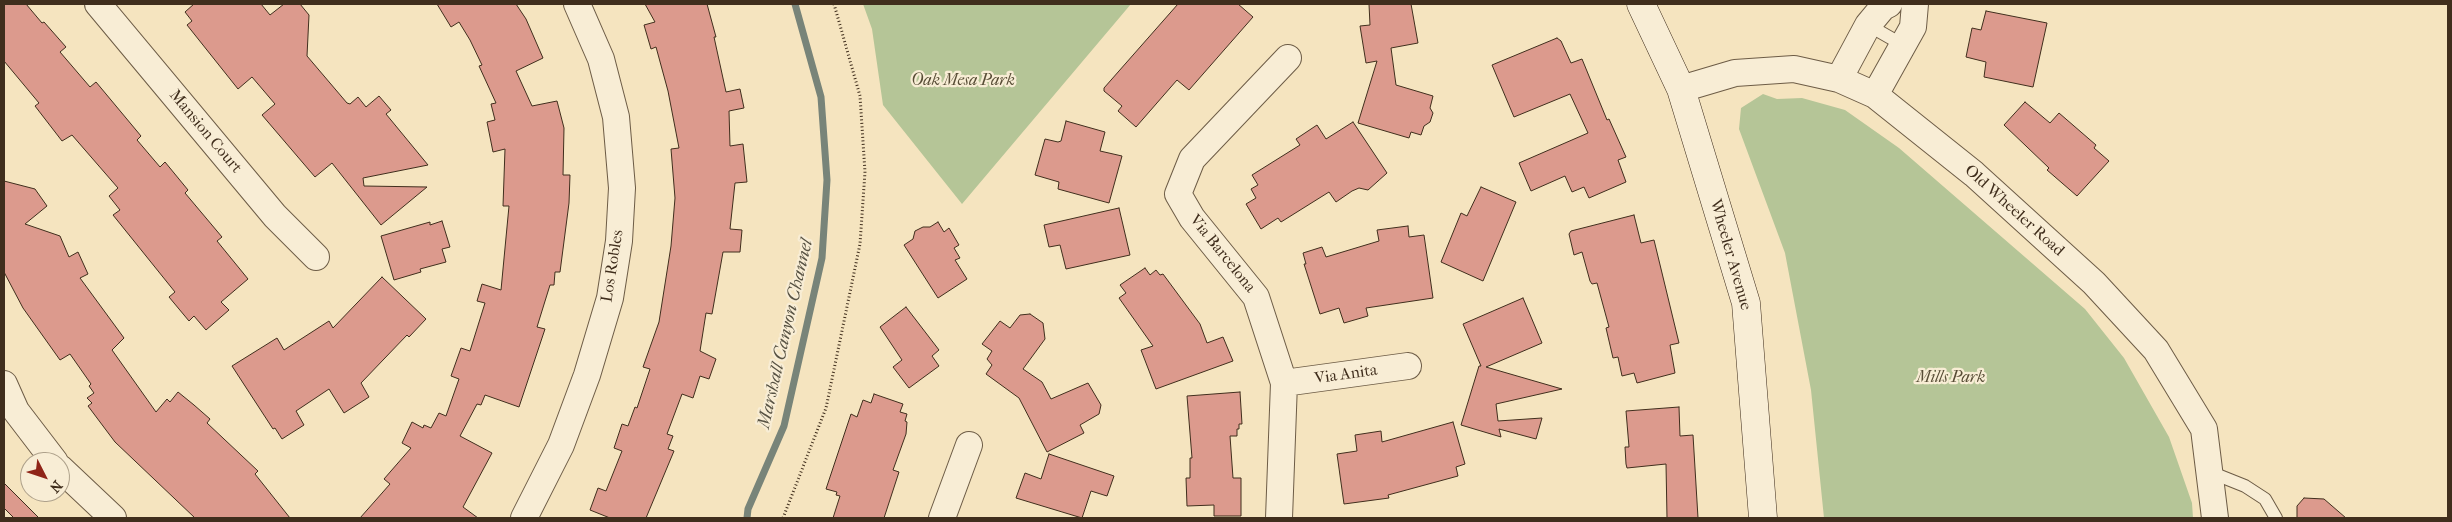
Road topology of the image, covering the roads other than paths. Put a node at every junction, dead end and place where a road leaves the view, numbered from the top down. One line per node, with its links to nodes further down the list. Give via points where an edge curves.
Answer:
1 (98, 4): 12 (street, Mansion Court, via 276,216)
2 (577, 4): 21 (street, Los Robles, via 602,58 616,117 622,188 619,241 610,298 587,375 561,445)
3 (1641, 4): 10 (main road, Wheeler Avenue)
4 (1889, 4): 6 (street)
5 (1915, 4): 7 (street, via 1913,27)
6 (1868, 25): 7 (lane); 9 (street)
7 (1904, 45): 11 (street)
8 (1288, 58): 14 (street, Via Barcelona, via 1192,160 1178,194 1192,218 1256,297)
9 (1839, 79): 10 (street, Old Wheeler Road, via 1794,69 1735,73); 11 (street, Old Wheeler Road)
10 (1681, 89): 24 (main road, Wheeler Avenue, via 1746,303)
11 (1874, 95): 18 (street, Old Wheeler Road, via 1981,180 2094,283 2156,350 2204,429)
12 (316, 258)
13 (1408, 366): 14 (street, Via Anita)
14 (1284, 383): 23 (street, Via Barcelona)
15 (4, 384): 17 (street, via 16,411)
16 (969, 445): 22 (street)
17 (47, 452)
18 (2210, 472): 25 (street, Old Wheeler Road); 26 (lane, via 2245,486 2265,499)
19 (70, 477): 20 (street)
20 (113, 518)
21 (524, 518)
22 (942, 518)
23 (1279, 518)
24 (1763, 518)
25 (2215, 518)
26 (2276, 518)

